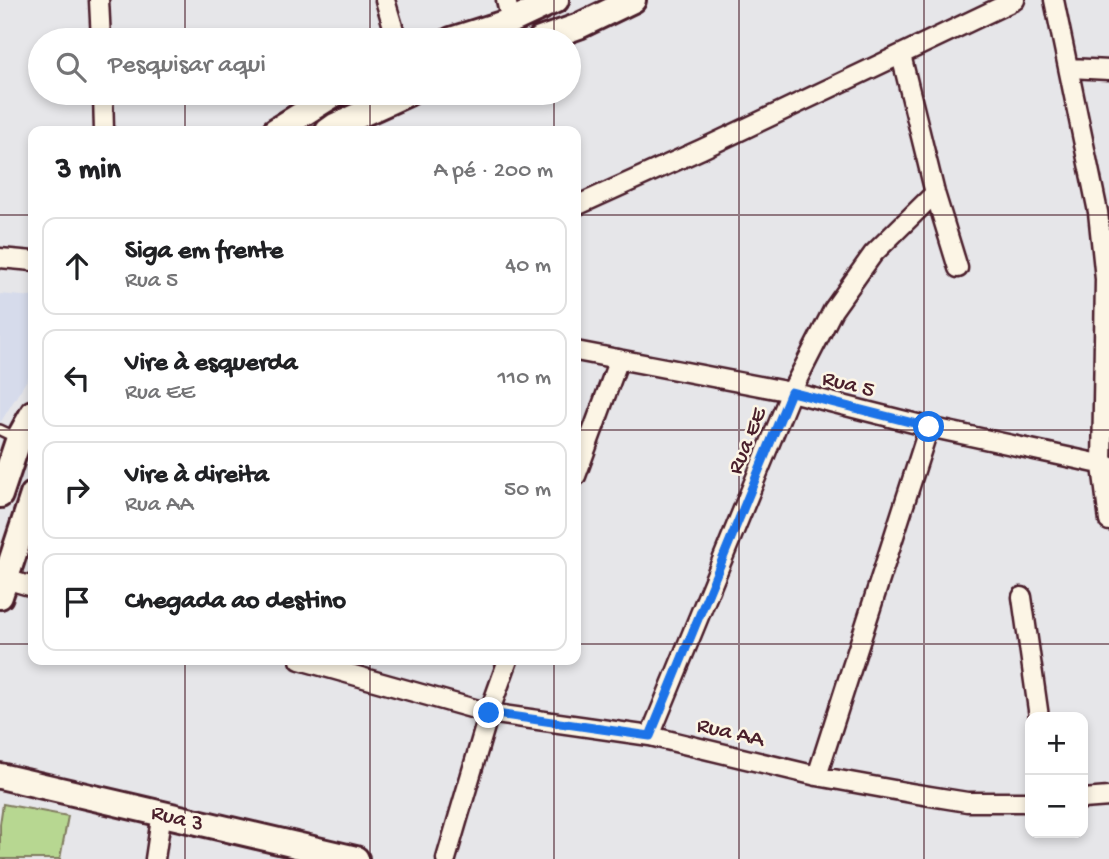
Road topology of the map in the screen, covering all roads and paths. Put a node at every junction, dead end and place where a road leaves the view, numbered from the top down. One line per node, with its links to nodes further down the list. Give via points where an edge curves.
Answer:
1 (99, 0): 8 (street)
2 (386, 0): 9 (street)
3 (556, 0): 7 (main road)
4 (633, 0): 11 (main road)
5 (1015, 0): 12 (street)
6 (1054, 0): 13 (street)
7 (509, 10): 10 (main road)
8 (100, 28)
9 (394, 28)
10 (475, 28)
11 (573, 28)
12 (901, 55): 21 (street); 22 (street)
13 (1070, 68): 14 (street); 33 (street, via 1098,212 1105,279)
14 (1109, 70)
15 (103, 105): 18 (street)
16 (317, 105): 19 (main road)
17 (383, 105): 20 (main road)
18 (104, 126)
19 (283, 126)
20 (339, 126)
21 (935, 193): 25 (street); 28 (street, Rua EE, via 873,254 833,310)
22 (581, 204)
23 (0, 258): 24 (street)
24 (28, 261)
25 (958, 268)
26 (581, 352): 27 (street, Rua 5)
27 (619, 359): 28 (street, Rua 5); 32 (street)
28 (791, 392): 30 (street, Rua 5); 44 (street, Rua EE)
29 (28, 418): 31 (main road)
30 (929, 427): 33 (street, Rua 5); 46 (street)
31 (10, 434): 34 (main road)
32 (581, 462)
33 (1106, 466): 36 (street)
34 (0, 495)
35 (28, 510): 38 (main road)
36 (1109, 521)
37 (28, 586): 38 (street)
38 (2, 588)
39 (1022, 597): 42 (street)
40 (331, 665): 43 (street, Rua AA)
41 (506, 665): 43 (street)
42 (1038, 712)
43 (489, 713): 44 (street, Rua AA); 54 (street)
44 (650, 736): 46 (street, Rua AA)
45 (0, 776): 50 (main road, Rua 3)
46 (817, 776): 49 (street, Rua AA, via 967,802)
47 (1109, 797): 48 (street)
48 (1088, 799)
49 (1025, 802)
50 (162, 812): 51 (main road, Rua 3); 52 (street)
51 (331, 857): 53 (main road, Rua 3)
52 (155, 859)
53 (356, 859)
54 (446, 859)

